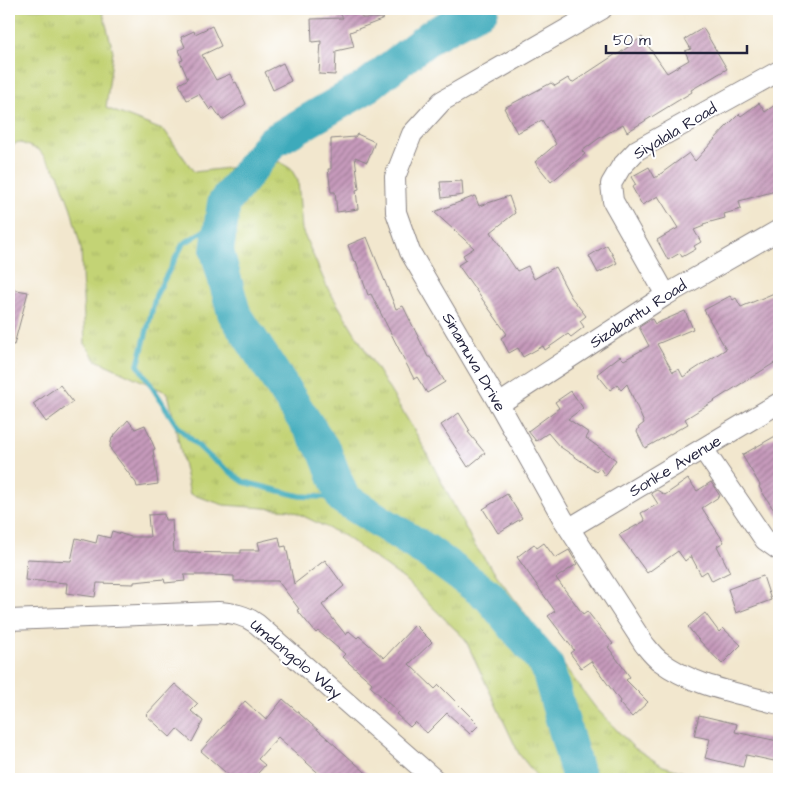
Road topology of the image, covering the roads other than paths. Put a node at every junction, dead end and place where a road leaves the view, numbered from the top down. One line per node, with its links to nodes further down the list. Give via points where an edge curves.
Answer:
1 (602, 9): 5 (street, Sinamuva Drive, via 442,101 412,134 395,178 396,212 410,252)
2 (779, 71): 4 (street, Siyalala Road, via 637,150 620,168 611,184 613,201)
3 (779, 230): 4 (street, Sizabantu Road)
4 (666, 295): 5 (street, Sizabantu Road)
5 (500, 404): 8 (street, Sinamuva Drive)
6 (779, 404): 7 (street, Sonke Avenue)
7 (703, 449): 8 (street, Sonke Avenue); 9 (street, via 765,540)
8 (570, 528): 11 (street, Sinamuva Drive, via 644,644 658,660 696,682)
9 (779, 550)
10 (9, 620): 12 (street, Umdongolo Way, via 218,612 243,616 257,624)
11 (779, 704)
12 (434, 779)

